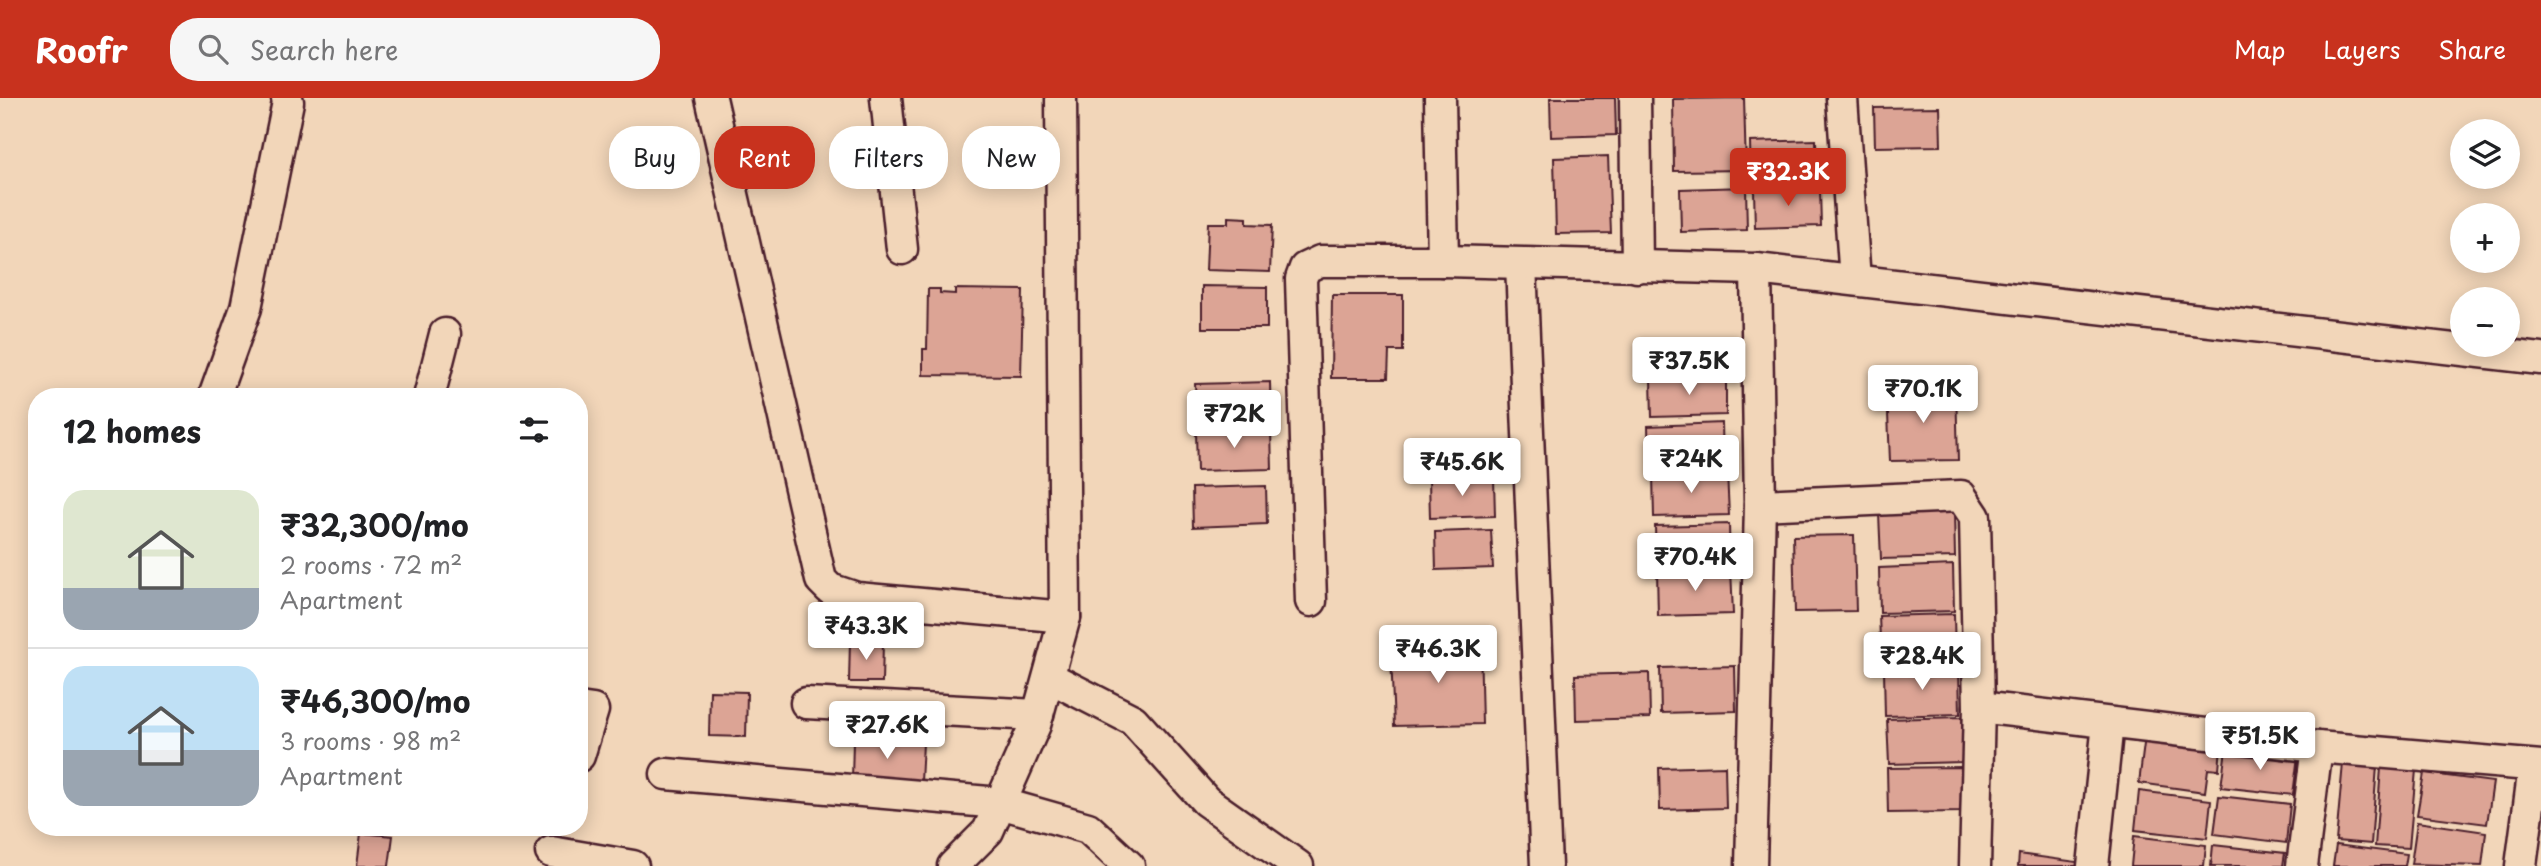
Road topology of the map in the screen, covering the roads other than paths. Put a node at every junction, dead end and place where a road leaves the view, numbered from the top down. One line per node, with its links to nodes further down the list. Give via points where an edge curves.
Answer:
1 (286, 98): 16 (street, via 246,308)
2 (711, 98): 20 (street, via 821,580 830,589 857,598)
3 (886, 98): 8 (street)
4 (1061, 98): 20 (street)
5 (1440, 98): 9 (street)
6 (1635, 98): 11 (street)
7 (1842, 98): 13 (street)
8 (902, 249)
9 (1443, 261): 10 (street); 19 (street, via 1320,261 1306,268 1301,279)
10 (1521, 264): 11 (street); 37 (street)
11 (1637, 267): 12 (street)
12 (1756, 269): 13 (street); 18 (street)
13 (1855, 280): 15 (street)
14 (445, 334): 17 (street)
15 (2541, 359)
16 (217, 388)
17 (431, 388)
18 (1760, 505): 23 (street, via 1961,496 1975,517); 38 (street)
19 (1311, 601)
20 (1065, 617): 21 (street)
21 (1049, 677): 25 (street); 36 (street, via 1133,720 1206,801)
22 (806, 702): 25 (street)
23 (1979, 707): 26 (street); 39 (street)
24 (588, 709): 27 (street, via 593,710)
25 (1038, 715): 31 (street)
26 (2108, 723): 28 (street); 40 (street)
27 (588, 726)
28 (2317, 747): 29 (street); 41 (street)
29 (2538, 766): 42 (street)
30 (666, 774): 31 (street)
31 (1000, 803): 33 (street, via 988,831); 35 (street, via 1088,828)
32 (552, 849): 34 (street)
33 (962, 863)
34 (633, 866)
35 (1129, 866)
36 (1298, 866)
37 (1546, 866)
38 (1751, 866)
39 (1975, 866)
40 (2093, 866)
41 (2302, 866)
42 (2521, 866)

